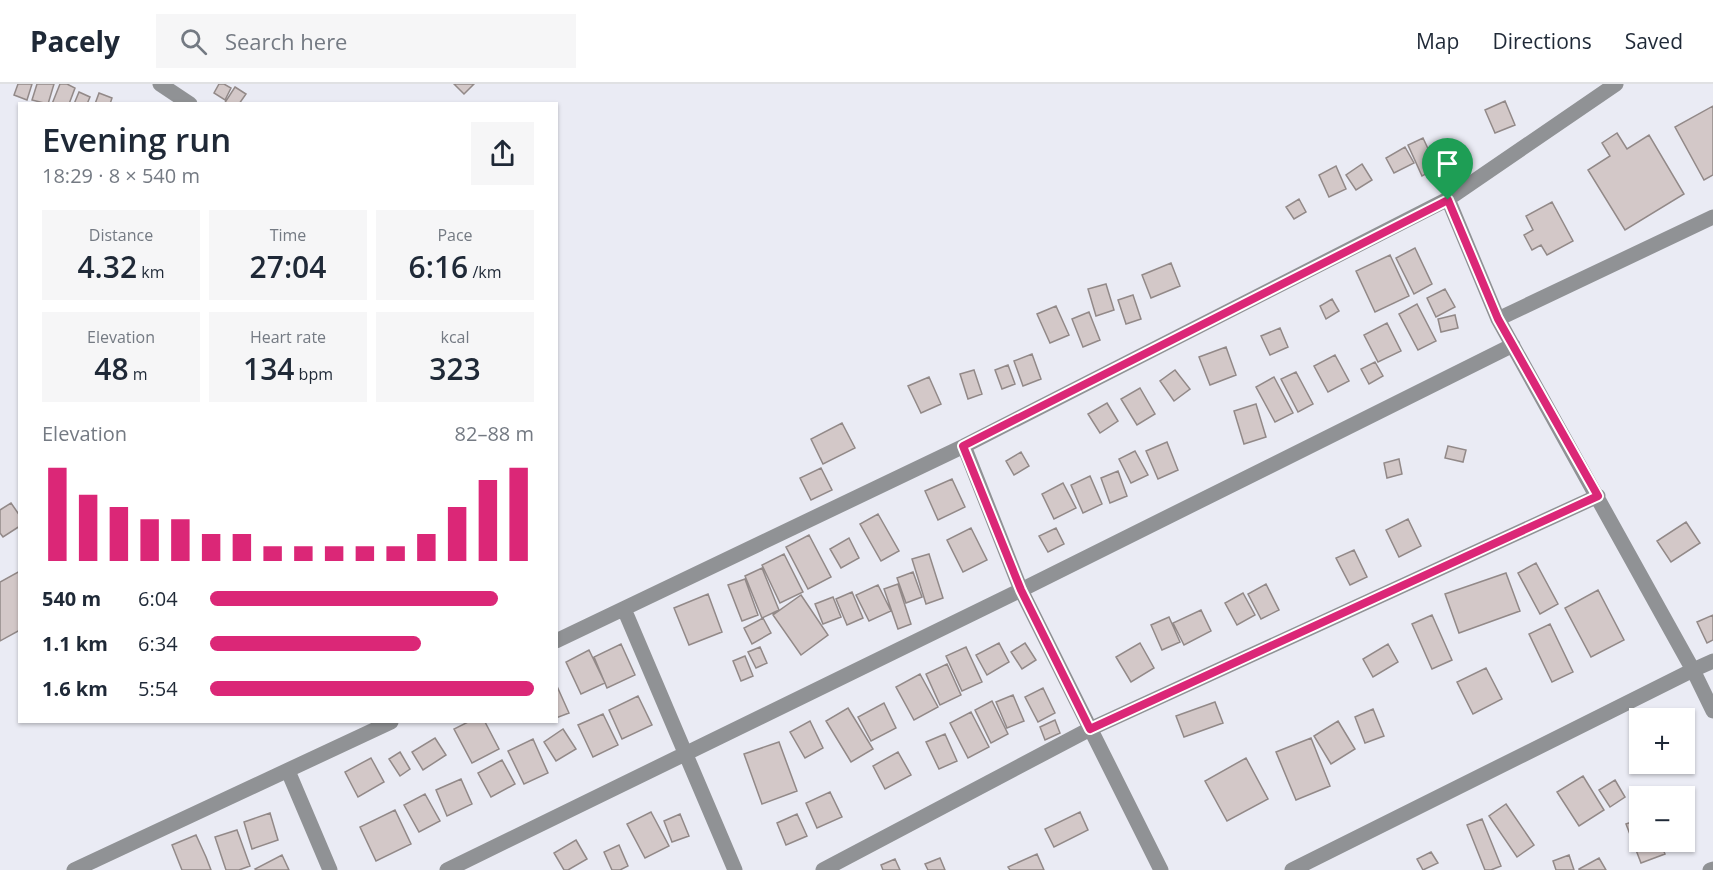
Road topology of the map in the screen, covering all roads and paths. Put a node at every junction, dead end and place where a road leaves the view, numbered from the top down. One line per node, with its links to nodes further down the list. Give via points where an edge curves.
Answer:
1 (160, 84): 3 (street)
2 (1616, 84): 4 (street)
3 (187, 102)
4 (1448, 200): 6 (street); 8 (street)
5 (1713, 217): 6 (street)
6 (1498, 319): 7 (street)
7 (1512, 345): 9 (street); 10 (street)
8 (963, 446): 10 (street); 11 (street)
9 (1598, 496): 14 (street); 17 (street)
10 (1021, 590): 17 (street); 18 (street)
11 (624, 609): 12 (street); 18 (street)
12 (558, 640)
13 (1713, 661): 14 (street)
14 (1693, 670): 15 (street); 26 (street)
15 (1713, 711)
16 (389, 723): 19 (street)
17 (1090, 729): 24 (street); 25 (street)
18 (685, 754): 22 (street); 23 (street)
19 (288, 771): 20 (street); 21 (street)
20 (74, 870)
21 (330, 870)
22 (447, 870)
23 (735, 870)
24 (823, 870)
25 (1161, 870)
26 (1292, 870)

